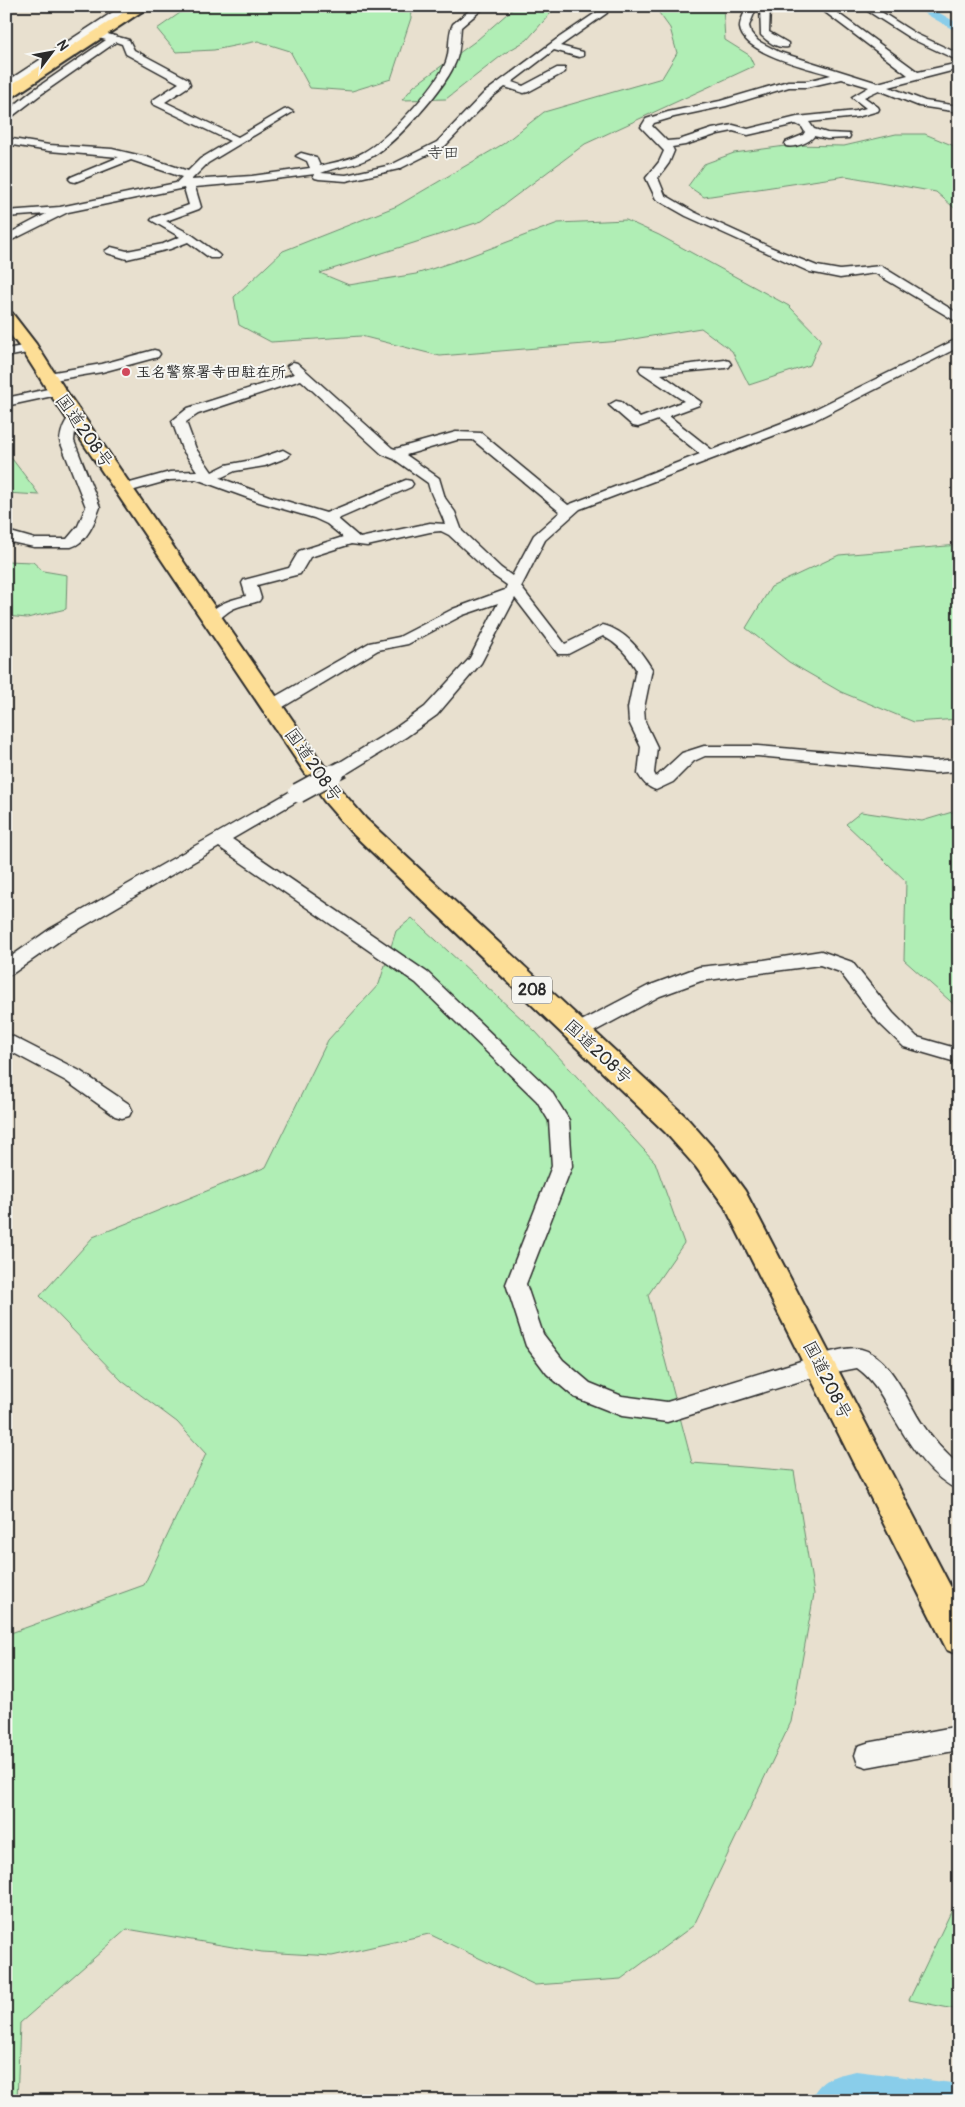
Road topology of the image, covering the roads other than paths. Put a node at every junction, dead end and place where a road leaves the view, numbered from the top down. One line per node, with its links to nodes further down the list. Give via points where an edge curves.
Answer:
1 (129, 6): 10 (street)
2 (144, 6): 10 (highway)
3 (481, 6): 42 (street, via 456,26 450,66 404,126 369,154)
4 (598, 6): 12 (street, via 602,13 597,18)
5 (752, 6): 20 (street, via 744,26 746,34 755,43 775,54)
6 (766, 6): 22 (street, via 764,33 771,39)
7 (822, 6): 21 (street)
8 (865, 6): 16 (street, via 913,36)
9 (932, 33): 13 (street)
10 (94, 34): 11 (street); 15 (highway); 24 (street)
11 (114, 39): 30 (street); 35 (street, via 126,42 130,52 184,81 157,102)
12 (552, 47): 14 (street); 17 (street)
13 (959, 47)
14 (580, 54)
15 (68, 55): 26 (highway); 27 (highway)
16 (959, 59): 19 (street, via 934,68)
17 (534, 60): 23 (street); 23 (street, via 565,71 524,90)
18 (959, 66): 19 (street)
19 (936, 72): 21 (street)
20 (840, 76): 25 (street); 37 (street, via 807,84 788,84 650,121 646,127)
21 (916, 76): 22 (street)
22 (892, 83): 25 (street)
23 (504, 84): 43 (street, via 488,95 442,144 396,167 346,178)
24 (6, 87)
25 (881, 88): 28 (street, via 923,104); 31 (street, via 857,97 874,109 857,114)
26 (6, 95)
27 (6, 107)
28 (959, 108)
29 (288, 112): 35 (street)
30 (6, 118)
31 (797, 120): 32 (street); 37 (street, via 748,132 733,128 716,131)
32 (810, 131): 33 (street); 36 (street, via 808,137)
33 (845, 136)
34 (6, 141): 38 (street)
35 (238, 141): 45 (street, via 204,161)
36 (790, 144)
37 (664, 145): 55 (street, via 669,152 652,178 660,197 690,214 814,269 840,274 877,269)
38 (130, 156): 41 (street); 44 (street)
39 (301, 156): 42 (street, via 312,159)
40 (175, 158): 41 (street)
41 (165, 167): 45 (street)
42 (317, 171): 43 (street)
43 (295, 175): 45 (street)
44 (75, 178)
45 (186, 181): 46 (street); 49 (street, via 197,197 195,207)
46 (144, 192): 47 (street); 49 (street)
47 (65, 209): 48 (street); 51 (street)
48 (8, 212)
49 (174, 214): 50 (street, via 157,220)
50 (189, 238): 52 (street, via 128,256); 53 (street)
51 (6, 240)
52 (111, 251)
53 (214, 256)
54 (6, 316): 61 (highway, 国道208号 / 208)
55 (959, 319)
56 (6, 332): 58 (highway, 国道208号 / 208)
57 (959, 342): 68 (street, via 810,417)
58 (15, 352): 61 (highway, 国道208号 / 208)
59 (154, 354): 61 (street)
60 (725, 364): 64 (street, via 667,371 645,369 694,402)
61 (52, 384): 62 (street); 65 (highway, 国道208号 / 208)
62 (6, 402)
63 (616, 405): 64 (street, via 638,423)
64 (660, 415): 68 (street)
65 (75, 418): 71 (highway, 国道208号 / 208); 75 (street, via 67,441 94,507 85,527 71,543 34,543)
66 (282, 454): 69 (street, via 231,468)
67 (394, 454): 69 (street, via 297,370 193,411 179,421 189,449); 72 (street, via 456,436 476,436); 74 (street, via 434,481 438,498 448,512)
68 (710, 455): 72 (street, via 575,506)
69 (209, 478): 71 (street, via 182,474); 73 (street)
70 (406, 484): 73 (street)
71 (124, 489): 78 (highway, 国道208号 / 208)
72 (568, 512): 77 (street, via 539,538)
73 (327, 518): 76 (street)
74 (456, 535): 76 (street, via 441,527 365,543); 77 (street)
75 (6, 537)
76 (353, 539): 78 (street, via 304,554 295,571 249,583 254,598 227,606)
77 (514, 588): 79 (street, via 403,641 374,646); 80 (street, via 562,651 603,630 615,636 636,656 644,669 636,708 637,722 649,748 646,774 656,784 667,778 688,757 704,751 758,751 934,767); 81 (street, bridge, via 476,660 431,711 400,733)
78 (212, 618): 79 (highway, 国道208号 / 208)
79 (272, 706): 83 (highway, 国道208号 / 208, via 332,795 358,825)
80 (959, 765)
81 (221, 840): 82 (street, via 56,934); 87 (street, via 422,978 544,1096 559,1120 562,1166 516,1284 534,1339 555,1367 582,1390 622,1406 667,1412)
82 (6, 969)
83 (577, 1032): 85 (street, via 654,991 699,974 821,958 846,967 886,1018 911,1042); 87 (highway, 国道208号 / 208, via 706,1159 735,1199)
84 (6, 1040): 86 (street, via 73,1076)
85 (959, 1056)
86 (122, 1110)
87 (820, 1366): 88 (street, via 860,1358 868,1364 890,1387 909,1424 945,1468); 89 (highway, 国道208号 / 208)
88 (959, 1479)
89 (959, 1638)
90 (959, 1738): 91 (street)
91 (867, 1755)

